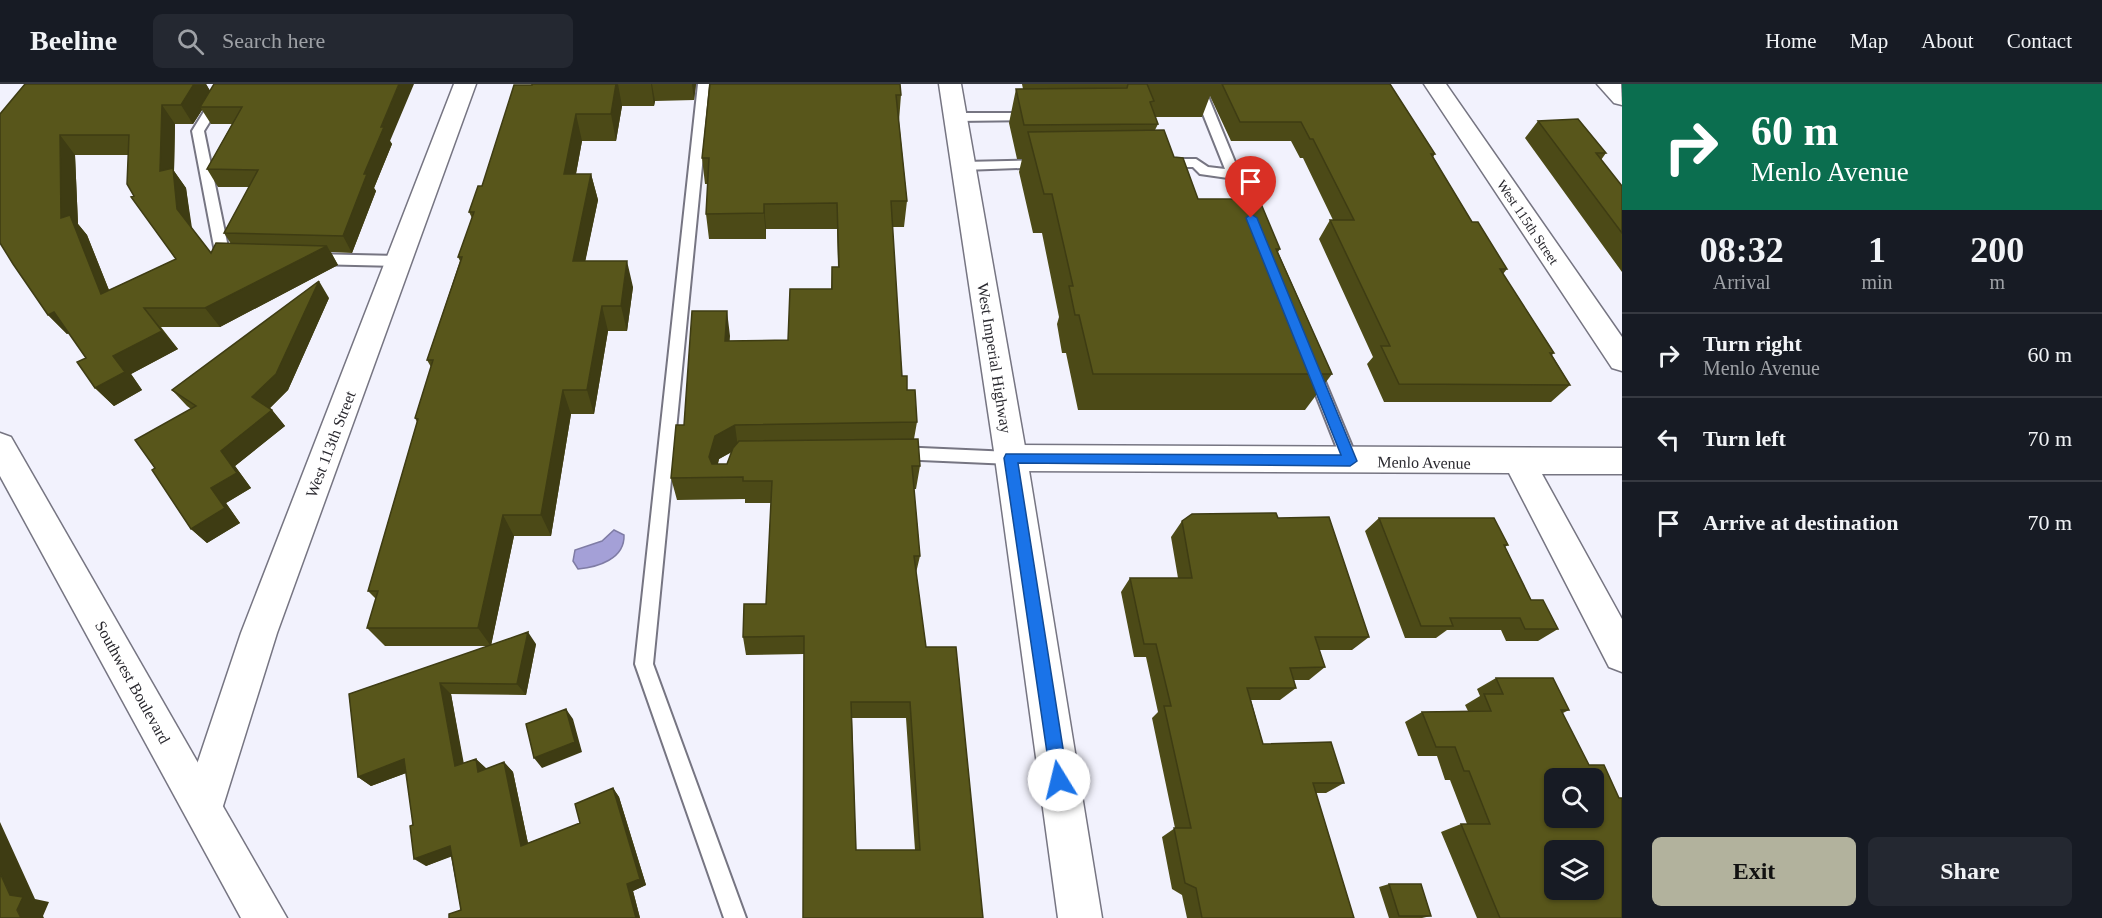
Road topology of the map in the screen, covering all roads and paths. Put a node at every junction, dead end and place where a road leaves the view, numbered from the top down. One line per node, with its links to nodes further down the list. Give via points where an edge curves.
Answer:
1 (227, 84): 16 (lane, via 198,131 223,257)
2 (465, 84): 18 (main road, West 113th Street)
3 (704, 84): 30 (lane, via 644,664)
4 (950, 84): 9 (main road, West Imperial Highway)
5 (1197, 84): 14 (lane)
6 (1435, 84): 20 (main road, West 115th Street)
7 (1608, 84): 8 (main road)
8 (1622, 98)
9 (956, 117): 10 (lane); 13 (main road, West Imperial Highway)
10 (1041, 117)
11 (1149, 163): 14 (lane, via 1196,163 1204,171)
12 (1054, 164): 13 (lane)
13 (963, 166): 23 (main road, West Imperial Highway)
14 (1233, 174): 15 (lane)
15 (1256, 229)
16 (246, 258)
17 (293, 259): 18 (lane)
18 (399, 261): 28 (main road, West 113th Street, via 259,633)
19 (1305, 350): 24 (lane)
20 (1622, 360)
21 (0, 446): 28 (main road, Southwest Boulevard)
22 (879, 453): 23 (lane)
23 (1011, 458): 24 (main road, Menlo Avenue); 31 (main road, West Imperial Highway)
24 (1350, 461): 26 (main road, Menlo Avenue)
25 (1622, 461): 26 (main road, Menlo Avenue)
26 (1519, 462): 27 (main road)
27 (1622, 655)
28 (202, 806): 29 (main road, Southwest Boulevard)
29 (265, 918)
30 (735, 918)
31 (1080, 918)

